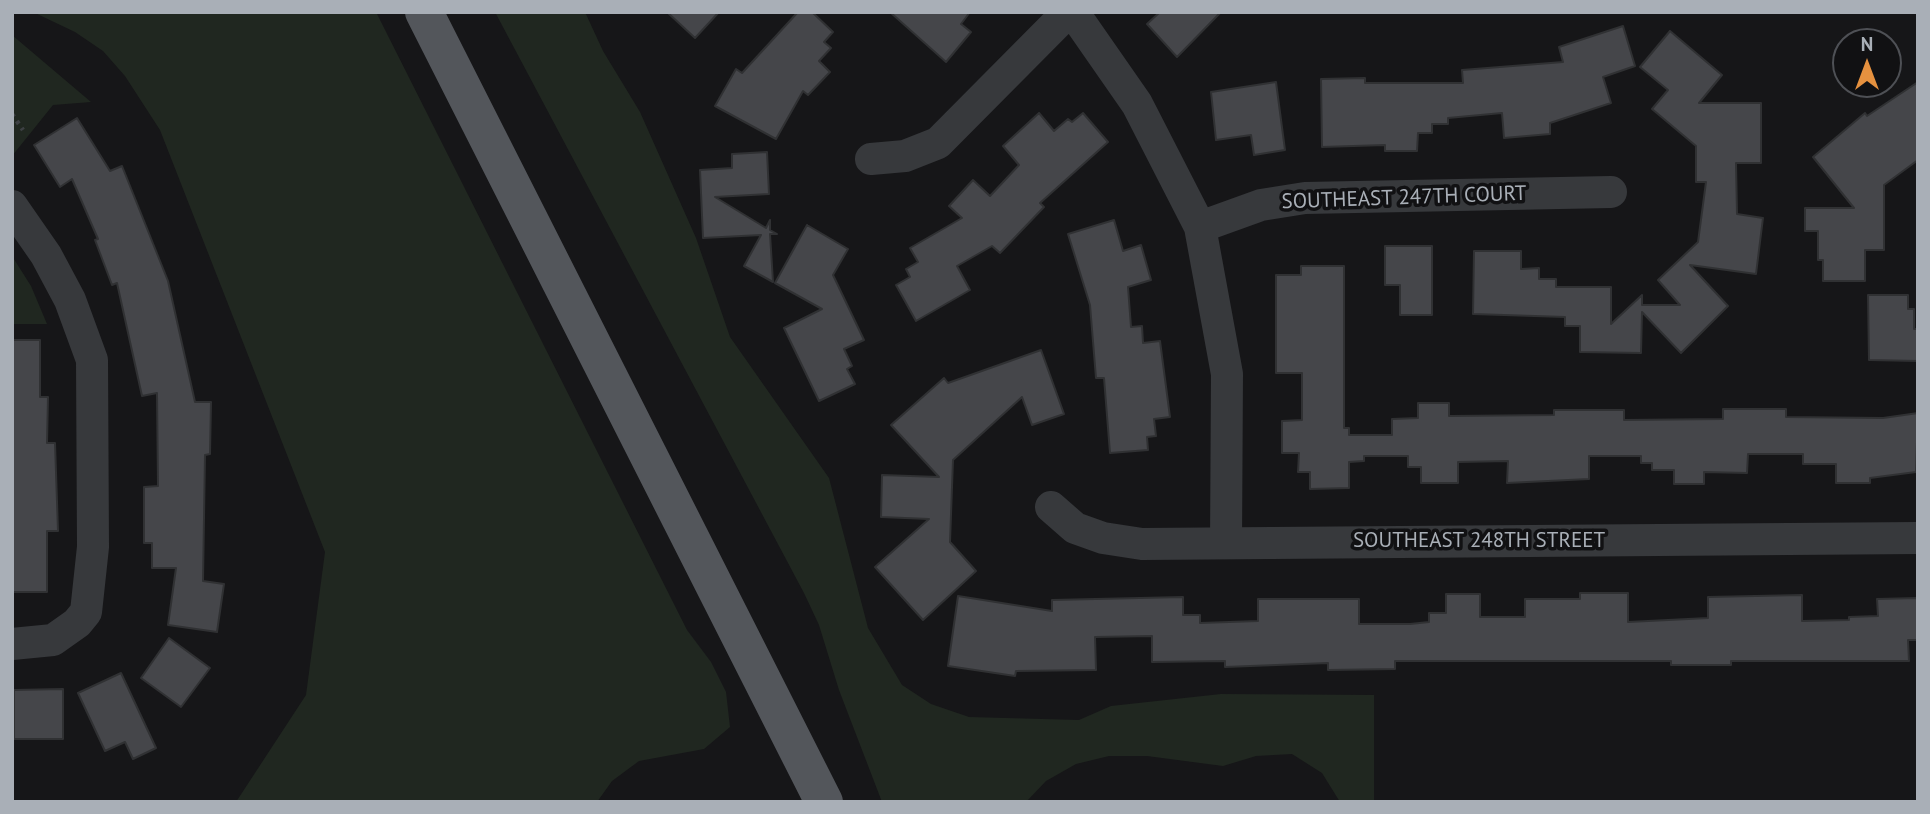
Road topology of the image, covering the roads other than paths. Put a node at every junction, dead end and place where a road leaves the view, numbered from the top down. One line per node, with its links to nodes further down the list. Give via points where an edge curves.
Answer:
1 (424, 12): 11 (main road)
2 (1071, 12): 3 (street, via 938,143 905,156); 6 (street, via 1137,104)
3 (871, 159)
4 (1611, 192): 6 (street, SOUTHEAST 247TH COURT, via 1305,198 1261,205)
5 (12, 206): 10 (street, via 70,300 92,360 93,547 86,612 53,640)
6 (1200, 226): 9 (street, via 1227,374)
7 (1051, 507): 9 (street, SOUTHEAST 248TH STREET, via 1075,528 1103,538 1142,544)
8 (1918, 538): 9 (street, SOUTHEAST 248TH STREET)
9 (1226, 543)
10 (12, 644)
11 (824, 802)

